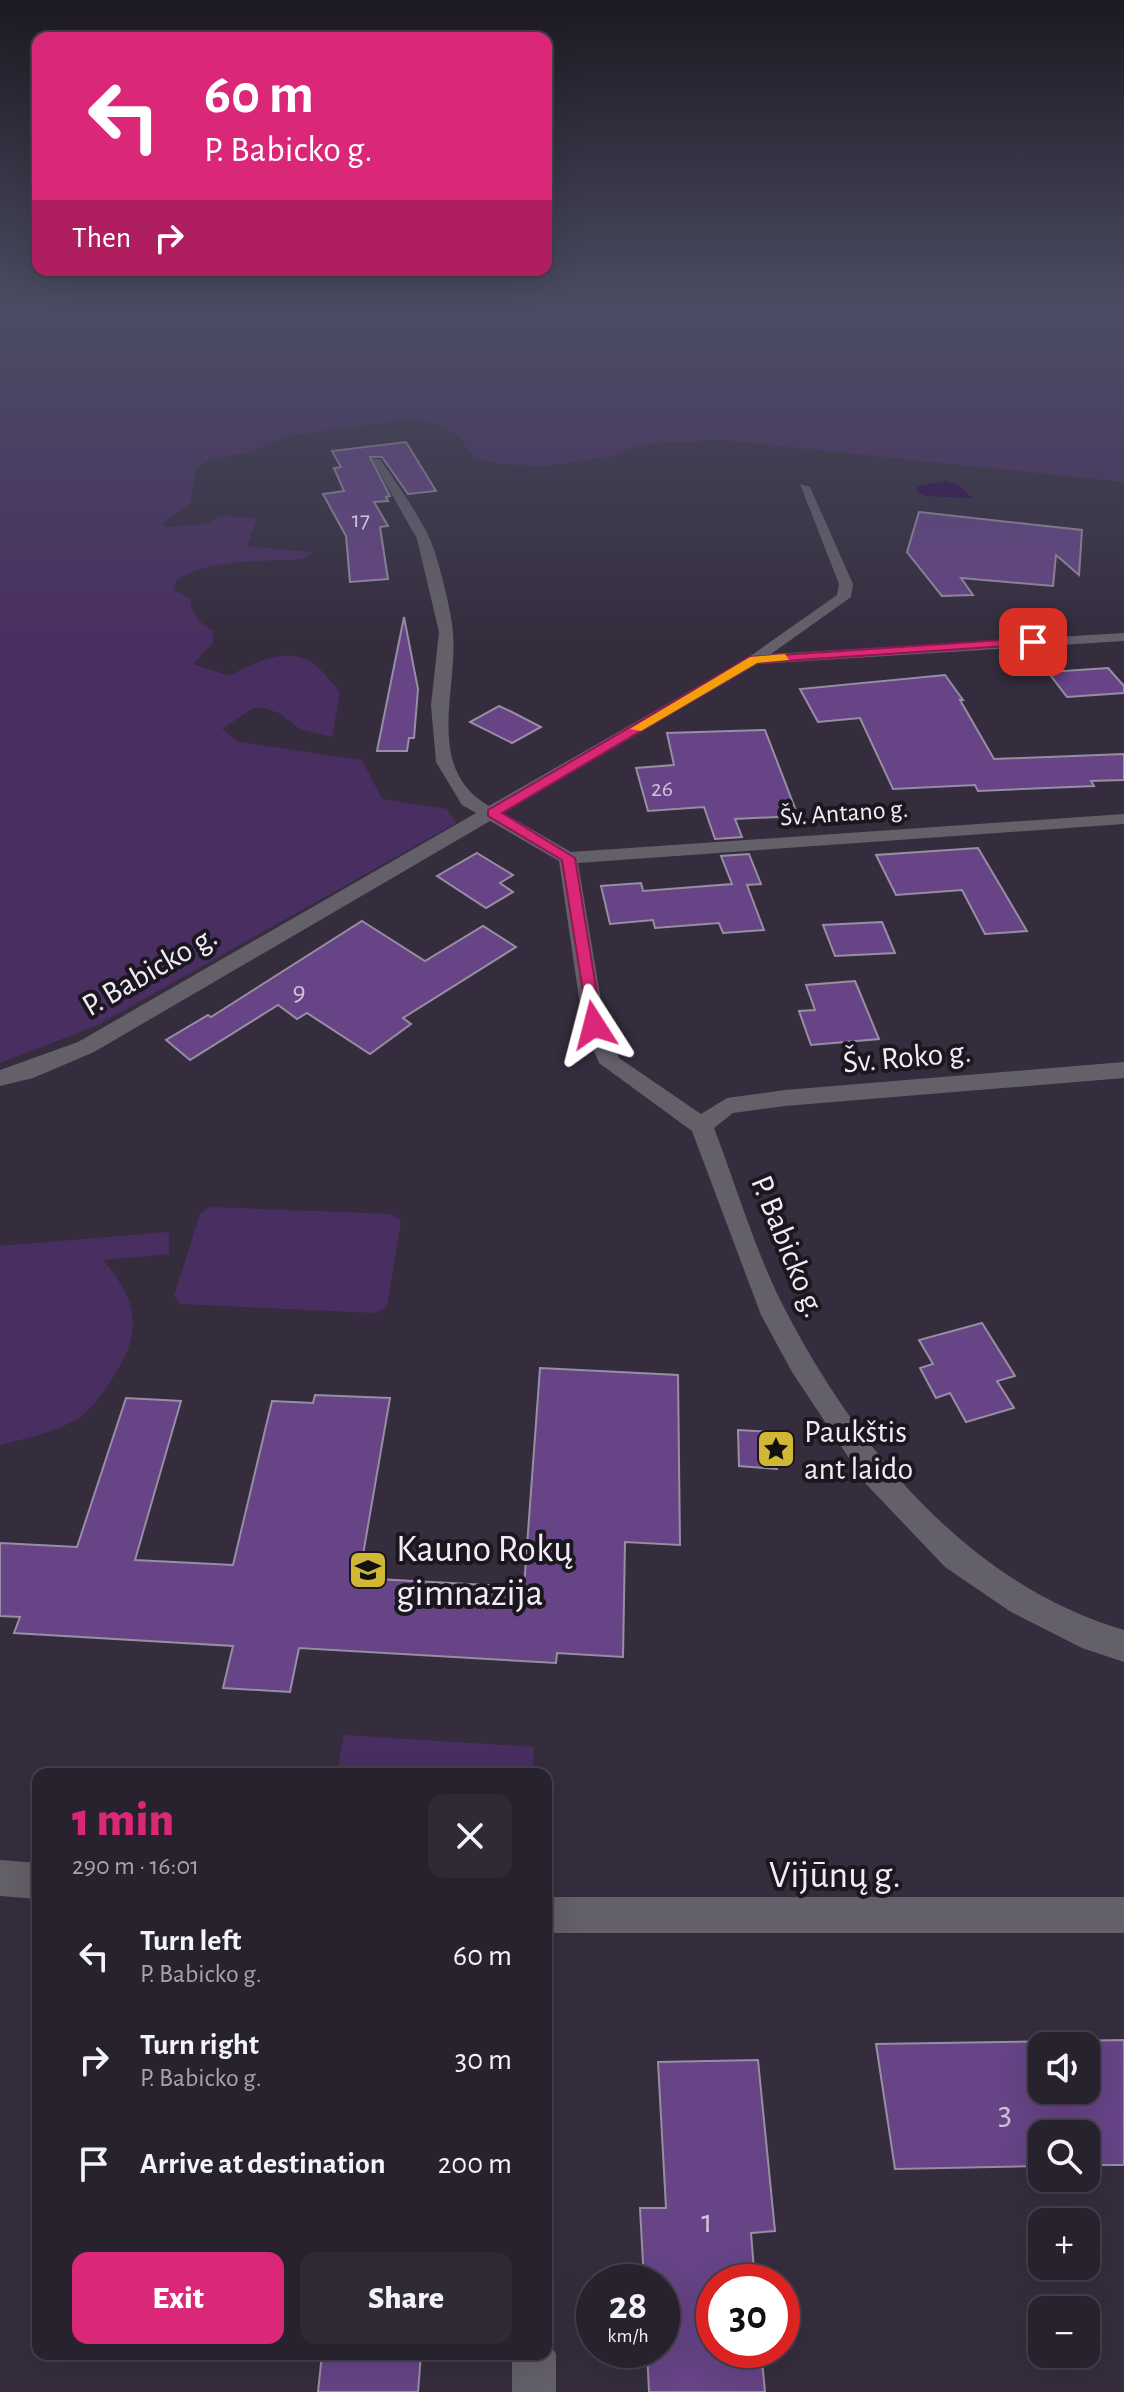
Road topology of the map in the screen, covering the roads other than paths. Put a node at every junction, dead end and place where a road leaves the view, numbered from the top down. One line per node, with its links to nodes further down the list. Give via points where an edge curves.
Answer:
1 (376, 462): 5 (street, via 424,539 446,632 439,705 444,762 468,801)
2 (804, 487): 4 (street, via 846,584 844,597)
3 (1124, 637): 4 (street, P. Babicko g.)
4 (754, 660): 5 (street, P. Babicko g.)
5 (493, 813): 7 (street); 9 (street, P. Babicko g., via 86,1047)
6 (1124, 819): 7 (street, Šv. Antano g.)
7 (568, 858): 10 (street, via 594,1025 610,1063)
8 (1124, 1070): 10 (street, Šv. Roko g., via 785,1098 727,1106)
9 (0, 1078)
10 (702, 1126): 11 (street, P. Babicko g., via 774,1315 876,1475 956,1557 1022,1601 1093,1637)
11 (1124, 1646)
12 (0, 1878): 13 (street)
13 (32, 1881)
14 (552, 1915): 15 (street, Vijūnų g.)
15 (1124, 1915)
16 (534, 2360): 17 (street)
17 (534, 2392)

